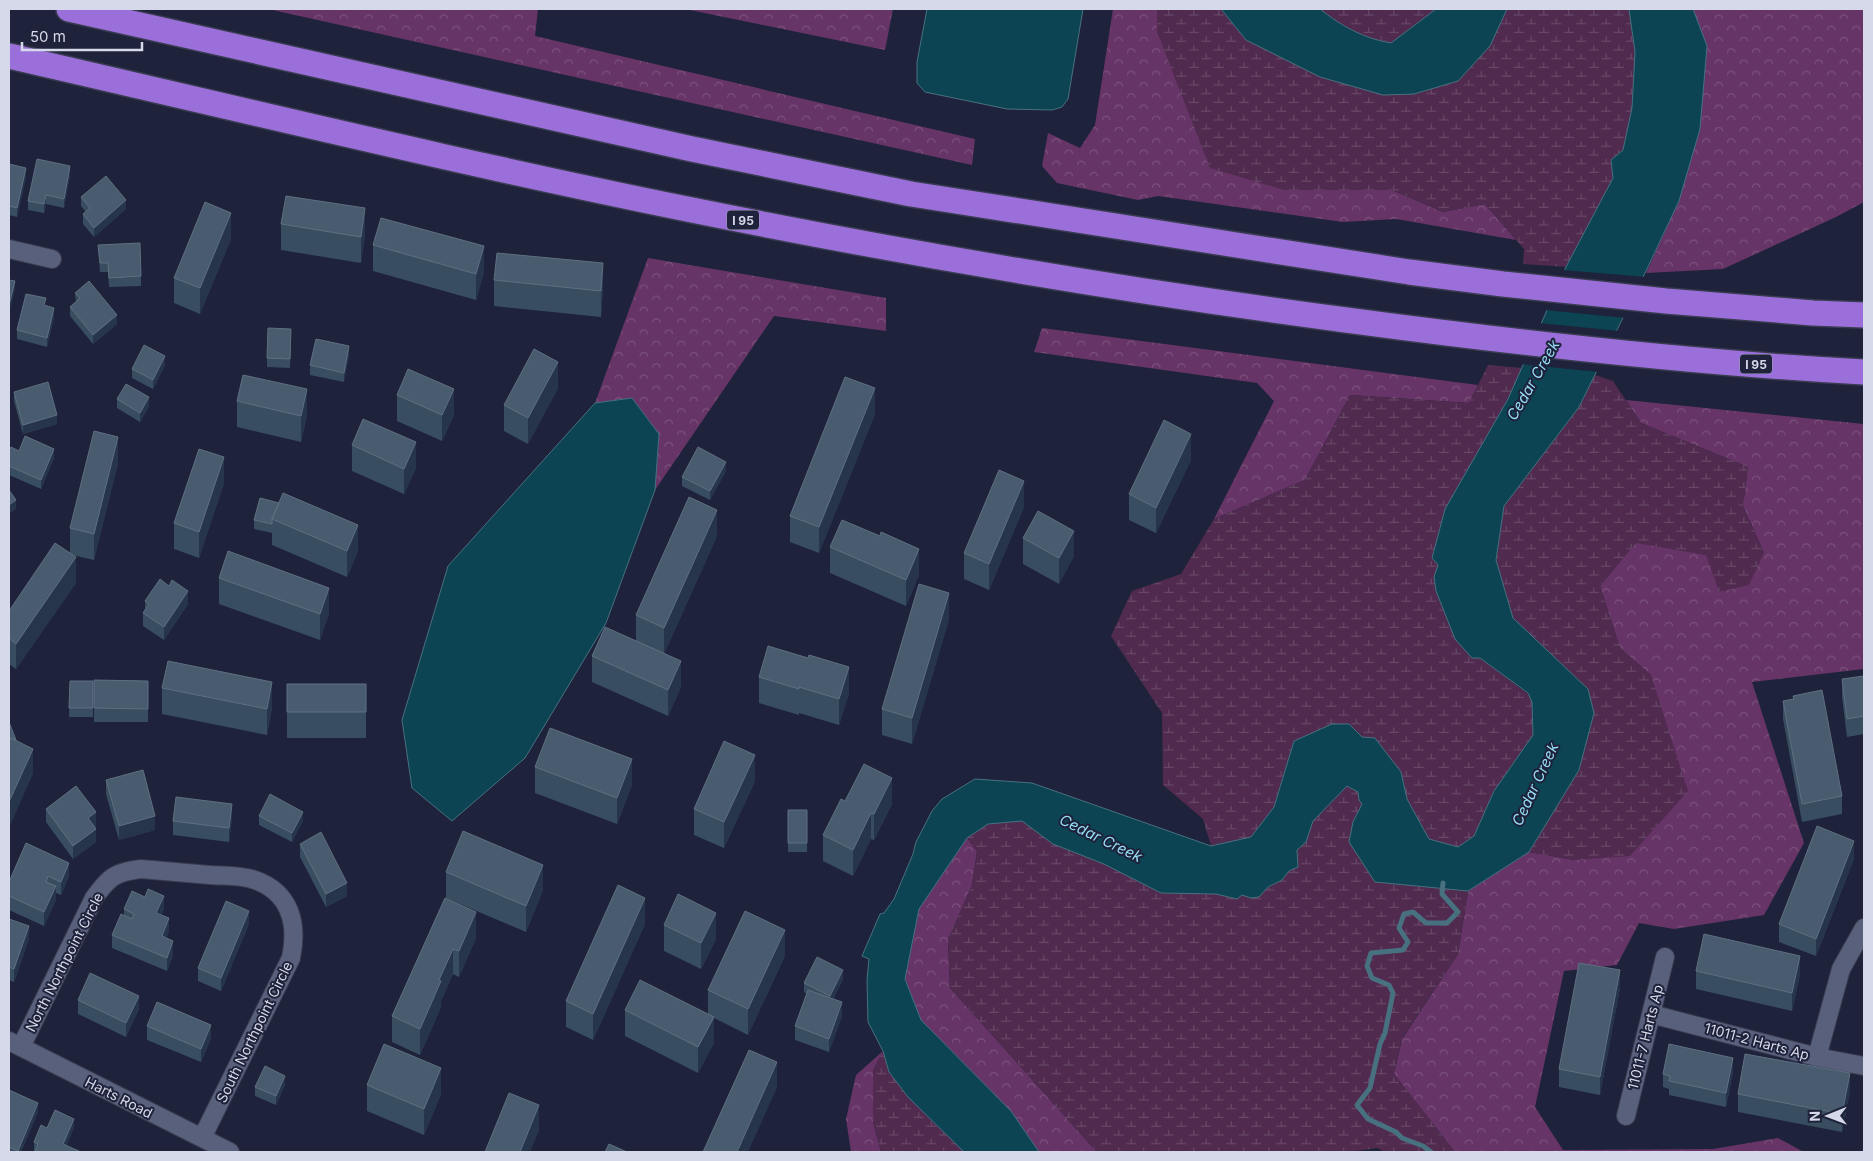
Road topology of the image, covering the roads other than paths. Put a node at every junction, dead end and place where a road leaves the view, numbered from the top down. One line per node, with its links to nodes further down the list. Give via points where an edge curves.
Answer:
1 (69, 9): 5 (highway, via 692,149 911,194 1503,284 1666,301)
2 (9, 56): 6 (highway, I 95, via 693,210 1089,283 1485,339 1648,356)
3 (9, 249): 4 (street)
4 (52, 259)
5 (1864, 315)
6 (1864, 372)
7 (226, 876): 11 (street, North Northpoint Circle, via 141,868 113,876 94,898); 15 (street, South Northpoint Circle, via 254,879 272,888 286,903 293,921 295,940 291,958)
8 (1864, 928): 12 (street, via 1841,968)
9 (1665, 957): 10 (street, 11011-7 Harts Ap)
10 (1651, 1014): 12 (street, 11011-2 Harts Ap); 14 (street, 11011-7 Harts Ap)
11 (15, 1044): 15 (street, Harts Road)
12 (1817, 1056): 13 (street, 11011-2 Harts Ap)
13 (1864, 1066)
14 (1626, 1116)
15 (202, 1138): 16 (street, Harts Road)
16 (230, 1152)

